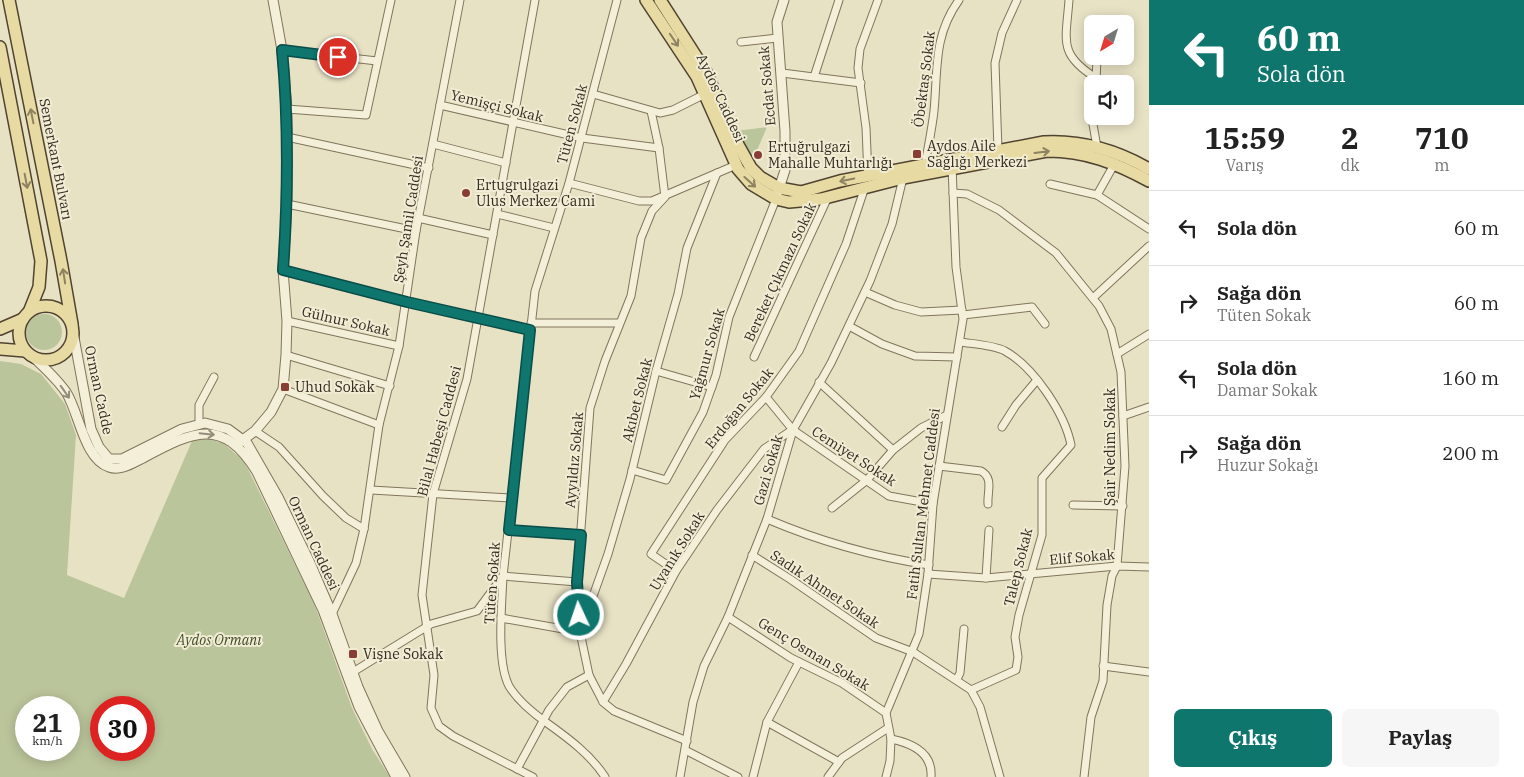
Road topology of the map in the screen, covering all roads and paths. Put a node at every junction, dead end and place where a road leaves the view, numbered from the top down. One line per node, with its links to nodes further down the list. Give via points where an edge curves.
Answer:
1 (9, 0): 75 (main road, Semerkant Bulvarı, one-way to 1, via 62,261)
2 (273, 0): 18 (street)
3 (391, 0): 19 (street)
4 (460, 0): 26 (street, Şeyh Şamil Caddesi)
5 (535, 0): 29 (street, Bilal Habeşi Caddesi)
6 (617, 0): 24 (street, Tüten Sokak)
7 (646, 0): 25 (main road, Aydos Caddesi, one-way to 25, via 688,60)
8 (660, 0): 50 (main road, Aydos Caddesi, via 706,72 751,168)
9 (784, 0): 15 (street, Ecdat Sokak, via 776,22)
10 (840, 0): 22 (street)
11 (878, 0): 23 (street, via 860,49 858,68)
12 (959, 0): 41 (street, Öbektaş Sokak, via 947,16 938,47 934,113)
13 (1017, 0): 36 (street, via 1002,33 995,63)
14 (1069, 0): 21 (street, via 1067,51)
15 (777, 38): 16 (street); 20 (street, Ecdat Sokak)
16 (741, 42)
17 (0, 47): 68 (main road, one-way to 68, via 41,261 40,280)
18 (282, 50): 19 (street); 27 (street)
19 (377, 61): 27 (street, via 366,115)
20 (782, 73): 22 (street); 50 (street, Ecdat Sokak, via 785,170)
21 (1089, 75)
22 (814, 77): 23 (street)
23 (861, 83): 46 (street, via 866,128)
24 (593, 94): 28 (street); 32 (street, Tüten Sokak)
25 (705, 94): 28 (street, via 673,110); 40 (main road, Aydos Caddesi)
26 (440, 105): 29 (street, Yemişçi Sokak); 33 (street, Şeyh Şamil Caddesi)
27 (287, 109): 31 (street)
28 (651, 111): 35 (street)
29 (513, 124): 32 (street, Yemişçi Sokak); 37 (street, Bilal Habeşi Caddesi)
30 (1093, 125): 34 (street)
31 (287, 137): 42 (street); 55 (street)
32 (582, 138): 35 (street, Yemişçi Sokak); 48 (street, Tüten Sokak)
33 (433, 144): 37 (street); 42 (street, Şeyh Şamil Caddesi)
34 (1097, 147): 36 (main road, Aydos Caddesi, via 1056,141); 43 (main road, Aydos Caddesi, via 1121,154)
35 (659, 148): 53 (street)
36 (998, 150): 39 (main road, Aydos Caddesi)
37 (506, 163): 56 (street, Bilal Habeşi Caddesi)
38 (1115, 163): 39 (main road, Aydos Caddesi, one-way to 38, via 1047,151 1089,155); 47 (main road, Aydos Caddesi); 52 (street)
39 (952, 164): 41 (main road, Aydos Caddesi); 45 (main road, Aydos Caddesi); 51 (street, Fatih Sultan Mehmet Caddesi)
40 (736, 165): 44 (street); 50 (main road, Aydos Caddesi, one-way to 50, via 751,184)
41 (925, 165): 46 (main road, Aydos Caddesi)
42 (429, 168): 57 (street, Şeyh Şamil Caddesi)
43 (1149, 169)
44 (717, 173): 53 (street); 86 (street, Akıbet Sokak, via 687,248 678,294)
45 (903, 178): 46 (main road, Aydos Caddesi); 64 (street, Gazi Sokak, via 892,224)
46 (866, 181): 50 (main road, Aydos Caddesi, one-way to 50); 54 (main road, Aydos Caddesi); 93 (street, Erdoğan Sokak, via 846,244 799,351)
47 (1149, 181)
48 (569, 183): 53 (street, via 639,200); 58 (street, Tüten Sokak)
49 (1050, 184): 52 (street)
50 (777, 193): 54 (main road, Aydos Caddesi, via 789,202); 91 (street, Yağmur Sokak, via 729,317)
51 (953, 194): 65 (street, Şair Nedim Sokak, via 967,194 1025,228 1056,253); 67 (street, Fatih Sultan Mehmet Caddesi, via 956,267)
52 (1097, 195): 59 (street)
53 (665, 197): 71 (street, Ayyıldız Sokak, via 647,220 631,296)
54 (828, 197): 84 (street, Bereket Çıkmazı Sokak)
55 (287, 204): 60 (street); 63 (street)
56 (497, 214): 58 (street); 61 (street, Bilal Habeşi Caddesi)
57 (418, 218): 60 (street, Şeyh Şamil Caddesi); 61 (street)
58 (554, 228): 73 (street, Tüten Sokak, via 535,291)
59 (1149, 229)
60 (416, 230): 66 (street, Şeyh Şamil Caddesi)
61 (493, 235): 69 (street, Bilal Habeşi Caddesi)
62 (1149, 246): 65 (street)
63 (283, 270): 66 (street); 70 (street)
64 (865, 292): 67 (street, via 921,312); 74 (street, Gazi Sokak)
65 (1093, 298): 82 (street, Şair Nedim Sokak, via 1112,329)
66 (407, 302): 69 (street); 79 (street, Şeyh Şamil Caddesi)
67 (962, 312): 72 (street, via 1032,307); 78 (street, Fatih Sultan Mehmet Caddesi)
68 (26, 315): 75 (main road, via 36,308 53,307 67,316); 76 (main road); 81 (main road, via 19,335)
69 (478, 319): 73 (street); 110 (street, Bilal Habeşi Caddesi, via 467,380)
70 (287, 321): 79 (street, Gülnur Sokak); 83 (street)
71 (619, 323): 73 (street); 121 (street, Ayyıldız Sokak, via 590,408)
72 (1045, 324)
73 (531, 326): 111 (street, Tüten Sokak)
74 (849, 326): 85 (street, via 882,344 915,356); 89 (street, Gazi Sokak)
75 (72, 328): 81 (main road, via 69,348 63,354 48,360); 105 (street, Orman Cadde, via 94,440 110,458)
76 (0, 329)
77 (1149, 334): 82 (street)
78 (960, 342): 85 (street, Fatih Sultan Mehmet Caddesi); 88 (street, Talep Sokak, via 1005,350)
79 (399, 346): 90 (street, Şeyh Şamil Caddesi)
80 (0, 349): 81 (main road)
81 (29, 353): 105 (street, Orman Cadde, one-way to 105, via 65,391 77,412 89,447 99,461 109,467 124,467)
82 (1117, 354): 96 (street, Şair Nedim Sokak)
83 (286, 355): 90 (street); 92 (street)
84 (754, 357)
85 (957, 357): 95 (street, Fatih Sultan Mehmet Caddesi)
86 (656, 370): 91 (street); 107 (street, Akıbet Sokak)
87 (214, 377): 97 (street, via 199,405)
88 (1037, 380): 99 (street, via 1016,404); 128 (street, Talep Sokak, via 1068,428 1071,445 1042,478 1042,535)
89 (820, 382): 100 (street, Gazi Sokak); 104 (street)
90 (390, 386): 98 (street, Şeyh Şamil Caddesi)
91 (712, 387): 107 (street, Yağmur Sokak, via 703,412 666,480)
92 (283, 389): 98 (street); 101 (street, via 271,412)
93 (766, 397): 100 (street, Cemiyet Sokak); 126 (street, Erdoğan Sokak, via 725,440 651,554)
94 (1149, 407): 96 (street)
95 (947, 415): 104 (street, via 921,428); 106 (street, Fatih Sultan Mehmet Caddesi)
96 (1123, 416): 115 (street, Şair Nedim Sokak)
97 (199, 424): 102 (street, Orman Caddesi, via 221,426); 105 (street, Orman Caddesi, via 182,429)
98 (379, 425): 109 (street, Şeyh Şamil Caddesi)
99 (1002, 427)
100 (793, 430): 108 (street, Cemiyet Sokak); 117 (street, Gazi Sokak); 126 (street, Uyanık Sokak, via 764,449 743,474)
101 (255, 431): 102 (street); 118 (street, via 280,447 323,496 346,518)
102 (243, 439): 103 (street); 132 (street, Orman Caddesi, via 256,455 278,497)
103 (236, 446): 105 (street, Orman Caddesi, one-way to 103, via 198,433 220,436); 156 (street, Orman Caddesi, via 257,472 323,610 359,707)
104 (893, 450): 108 (street)
105 (129, 461)
106 (938, 466): 112 (street, Fatih Sultan Mehmet Caddesi); 113 (street, via 984,473 989,480)
107 (632, 470): 137 (street, Akıbet Sokak, via 608,554)
108 (867, 480): 112 (street, Cemiyet Sokak, via 889,496); 116 (street)
109 (371, 490): 110 (street); 118 (street, Şeyh Şamil Caddesi)
110 (433, 494): 111 (street); 135 (street, Bilal Habeşi Caddesi, via 422,595)
111 (512, 498): 119 (street, Tüten Sokak)
112 (933, 504): 123 (street, Fatih Sultan Mehmet Caddesi)
113 (988, 504)
114 (1073, 505): 115 (street)
115 (1123, 506): 124 (street, Şair Nedim Sokak)
116 (832, 508)
117 (766, 519): 122 (street, Gazi Sokak); 123 (street, via 830,544)
118 (364, 529): 132 (street, Şeyh Şamil Caddesi, via 356,563)
119 (509, 530): 121 (street); 129 (street, Tüten Sokak)
120 (989, 530): 130 (street)
121 (581, 535): 131 (street, Ayyıldız Sokak)
122 (752, 555): 133 (street, Gazi Sokak); 138 (street, Sadık Ahmet Sokak, via 876,638)
123 (929, 565): 127 (street, Fatih Sultan Mehmet Caddesi)
124 (1117, 566): 125 (street, Elif Sokak); 128 (street, Elif Sokak); 140 (street, Şair Nedim Sokak, via 1107,605)
125 (1149, 567)
126 (676, 571): 146 (street, Uyanık Sokak)
127 (928, 574): 130 (street, Elif Sokak); 138 (street, Fatih Sultan Mehmet Caddesi)
128 (1028, 575): 130 (street, Elif Sokak); 145 (street, Talep Sokak, via 1016,628 1016,670)
129 (503, 576): 131 (street); 134 (street, Tüten Sokak); 135 (street, via 476,611)
130 (986, 578)
131 (577, 582): 137 (street, Ayyıldız Sokak)
132 (332, 614): 141 (street, Orman Caddesi)
133 (728, 617): 139 (street, Genç Osman Sokak); 152 (street, Gazi Sokak, via 704,666 693,702)
134 (501, 618): 137 (street); 148 (street, Tüten Sokak, via 502,653 508,684 526,706)
135 (427, 627): 141 (street); 155 (street, Bilal Habeşi Caddesi, via 434,675 431,708 439,726)
136 (964, 629): 144 (street)
137 (580, 632): 143 (street, Ayyıldız Sokak)
138 (913, 652): 144 (street, Sadık Ahmet Sokak); 147 (street, Fatih Sultan Mehmet Caddesi)
139 (799, 662): 147 (street, Genç Osman Sokak, via 842,683); 149 (street)
140 (1103, 666): 142 (street); 167 (street, Şair Nedim Sokak, via 1103,681 1091,717)
141 (353, 672): 157 (street, Orman Caddesi, via 378,731)
142 (1149, 672)
143 (589, 675): 146 (street, Ayyıldız Sokak); 148 (street, via 567,687)
144 (957, 679): 145 (street, Sadık Ahmet Sokak)
145 (971, 690): 166 (street, via 980,707)
146 (604, 702): 152 (street, Ayyıldız Sokak, via 614,711)
147 (886, 713): 150 (street)
148 (544, 720): 155 (street); 159 (street, Tüten Sokak, via 572,741)
149 (768, 722): 154 (street); 162 (street)
150 (888, 728): 151 (street); 154 (street)
151 (891, 739): 164 (street); 165 (street, via 919,749 927,759)
152 (687, 742): 153 (street, Gazi Sokak)
153 (685, 750): 160 (street, Gazi Sokak); 161 (street)
154 (839, 762): 163 (street)
155 (517, 769): 158 (street, Bilal Habeşi Caddesi)
156 (396, 777)
157 (405, 777)
158 (533, 777)
159 (606, 777)
160 (680, 777)
161 (738, 777)
162 (753, 777)
163 (828, 777)
164 (886, 777)
165 (931, 777)
166 (1000, 777)
167 (1084, 777)

